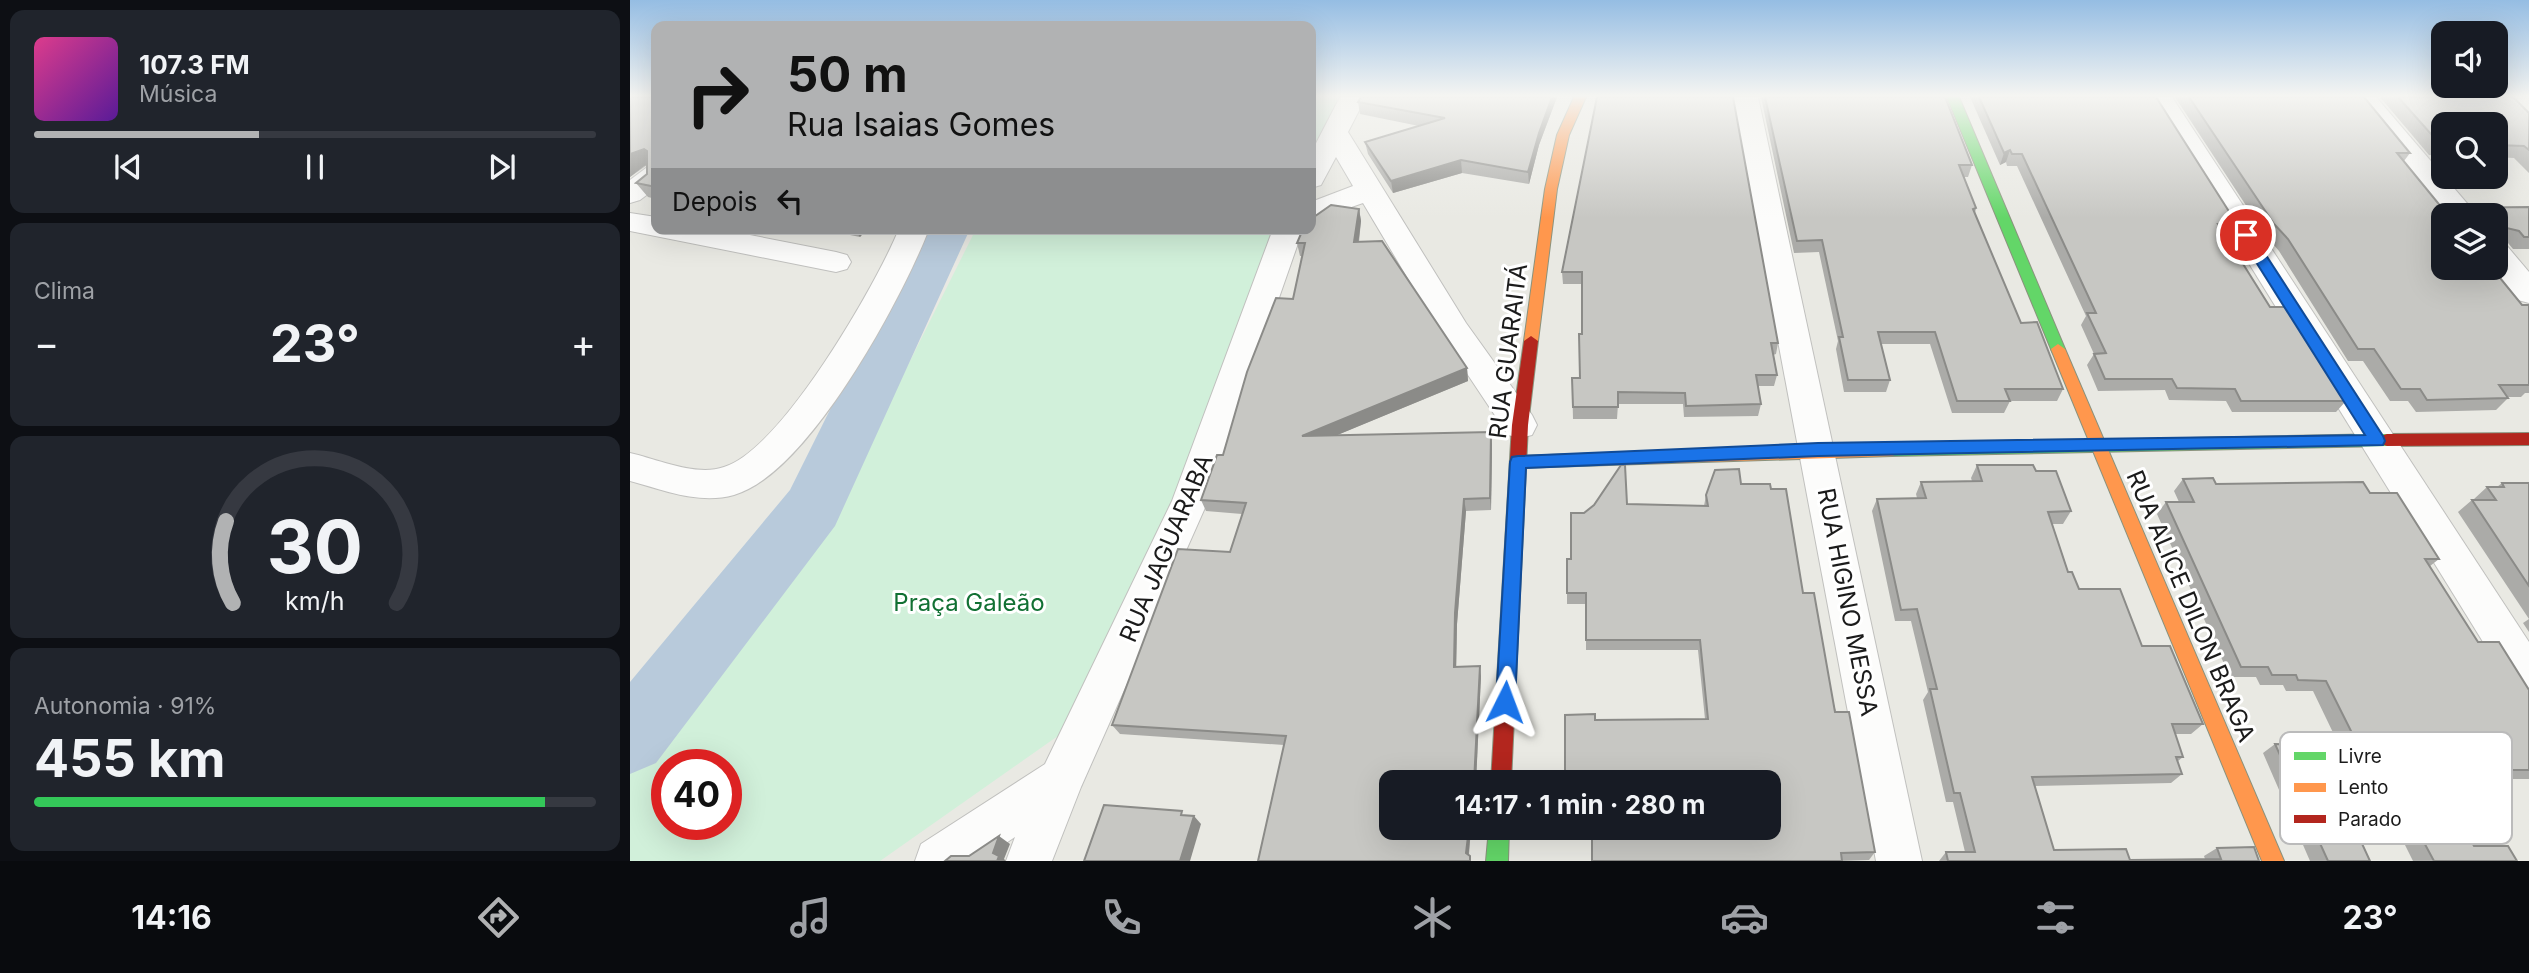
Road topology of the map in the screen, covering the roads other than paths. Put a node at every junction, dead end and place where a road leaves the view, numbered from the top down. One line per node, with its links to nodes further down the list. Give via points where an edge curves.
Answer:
1 (1331, 137): 8 (street)
2 (1338, 137): 10 (street)
3 (1563, 137): 22 (street, RUA GUARAITÁ, via 1551,189)
4 (1753, 137): 26 (street, RUA HIGINO MESSA)
5 (1970, 137): 25 (street, RUA ALICE DILON BRAGA)
6 (2184, 137): 24 (street)
7 (2396, 137): 12 (street)
8 (1316, 169)
9 (651, 178): 11 (street)
10 (1369, 190): 13 (street); 22 (street, via 1455,331)
11 (630, 194)
12 (2453, 203)
13 (1316, 210)
14 (630, 222): 15 (street)
15 (651, 226)
16 (699, 235): 19 (street)
17 (912, 235): 28 (street, via 896,276 829,383 768,459 743,476 716,483 692,483)
18 (1286, 235): 31 (street, RUA JAGUARABA, via 1190,502)
19 (836, 262)
20 (2508, 267): 21 (street)
21 (2529, 292)
22 (1520, 425): 27 (street, RUA GUARAITÁ)
23 (2529, 439): 24 (street)
24 (2377, 441): 25 (street); 29 (street)
25 (2099, 443): 26 (street); 37 (street, RUA ALICE DILON BRAGA)
26 (1818, 450): 27 (street); 36 (street, RUA HIGINO MESSA)
27 (1518, 462): 30 (street, RUA GUARAITÁ)
28 (638, 468)
29 (2529, 678)
30 (1502, 770)
31 (1061, 780): 33 (street); 34 (street, RUA JAGUARABA)
32 (1498, 840): 35 (street)
33 (938, 861)
34 (1029, 861)
35 (1497, 861)
36 (1899, 861)
37 (2273, 861)

